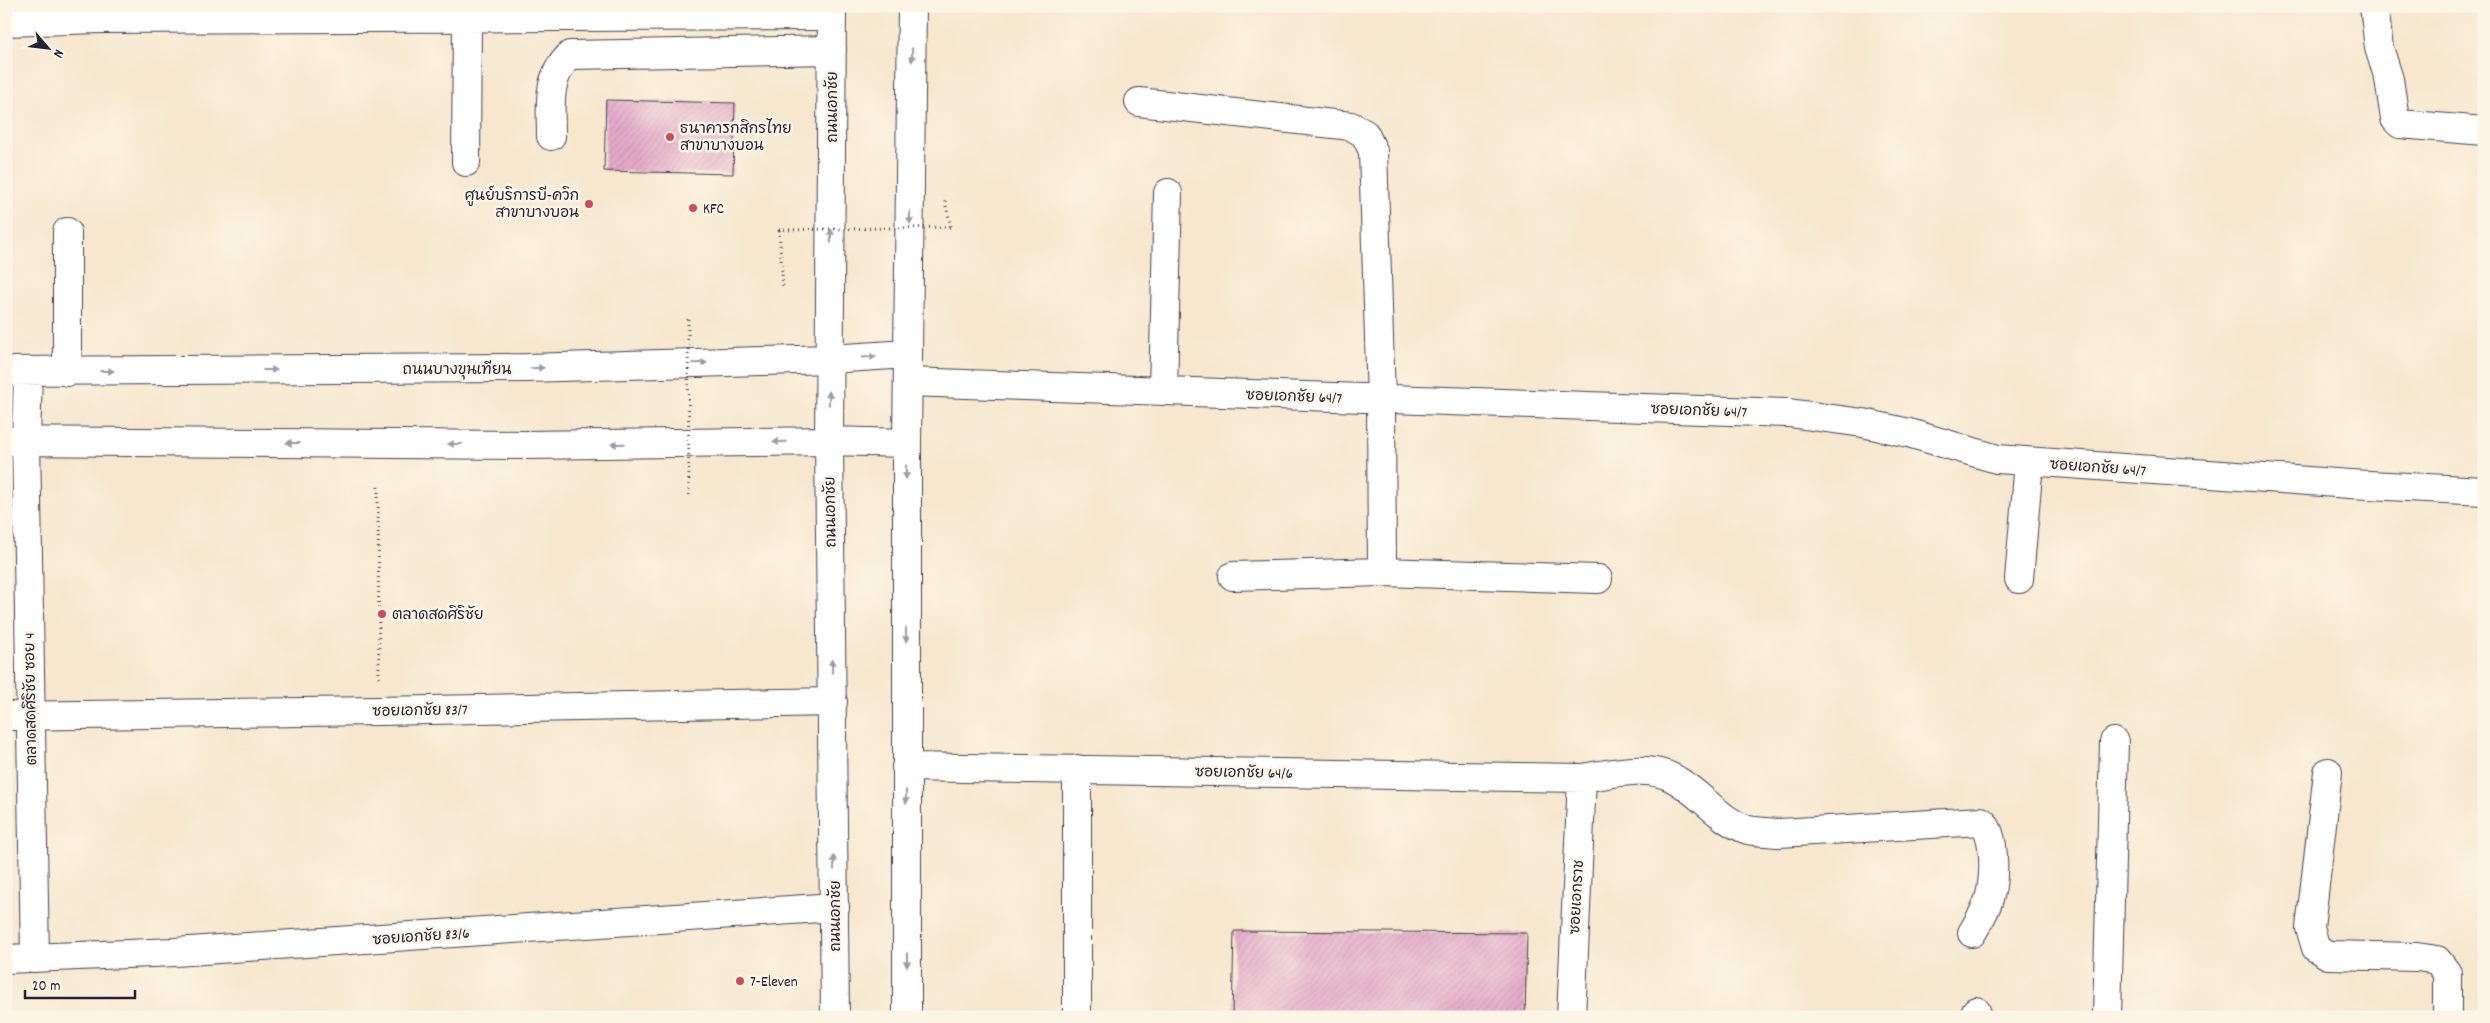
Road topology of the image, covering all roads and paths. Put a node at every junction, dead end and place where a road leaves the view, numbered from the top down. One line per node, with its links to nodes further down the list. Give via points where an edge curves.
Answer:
1 (912, 6): 17 (street, one-way to 17)
2 (2374, 6): 9 (street, via 2379,48 2389,78 2395,120 2400,124)
3 (832, 11): 5 (street); 7 (street, ถนนเอกชัย)
4 (100, 13): 5 (street); 6 (street)
5 (467, 17): 11 (street)
6 (6, 22)
7 (832, 50): 10 (street, via 570,55 560,66 551,91); 18 (street, ถนนเอกชัย, one-way to 7)
8 (1139, 102): 23 (street, via 1350,126 1365,134 1373,151)
9 (2484, 131)
10 (551, 136)
11 (466, 162)
12 (1168, 193): 22 (street)
13 (951, 227): 15 (path, bridge, via 779,230)
14 (67, 232): 20 (street)
15 (783, 287)
16 (688, 319): 30 (path, bridge)
17 (908, 354): 18 (street, ถนนบางขุนเทียน, one-way to 17); 21 (street)
18 (830, 359): 20 (street, ถนนบางขุนเทียน, one-way to 18, via 527,368); 25 (street, ถนนเอกชัย, one-way to 18)
19 (17, 372): 20 (street, ถนนบางขุนเทียน); 24 (street, ตลาดสดศิริชัย ซอย 4)
20 (67, 372)
21 (908, 382): 22 (street, ซอยเอกชัย 64/7); 26 (street)
22 (1162, 391): 23 (street, ซอยเอกชัย 64/7)
23 (1381, 399): 27 (street, ซอยเอกชัย 64/7, via 1789,413 1908,433 1997,459); 31 (street)
24 (16, 441): 25 (street, one-way to 24, via 526,445); 37 (street, ตลาดสดศิริชัย ซอย 4)
25 (829, 441): 26 (street); 35 (street, ถนนเอกชัย, one-way to 25)
26 (906, 443): 39 (street, one-way to 39)
27 (2029, 462): 29 (street, ซอยเอกชัย 64/7); 34 (street)
28 (378, 487): 36 (path)
29 (2484, 491)
30 (688, 498)
31 (1382, 572): 32 (street); 33 (street)
32 (1233, 576)
33 (1598, 579)
34 (2019, 579)
35 (833, 702): 36 (street, ซอยเอกชัย 83/7); 43 (street, ถนนเอกชัย, one-way to 35)
36 (379, 711): 37 (street, ซอยเอกชัย 83/7)
37 (18, 715): 45 (street, ตลาดสดศิริชัย ซอย 4)
38 (2114, 742): 51 (street)
39 (906, 767): 40 (street, ซอยเอกชัย 64/6); 48 (street, one-way to 48)
40 (1077, 769): 42 (street, ซอยเอกชัย 64/6); 49 (street)
41 (2328, 772): 52 (street, via 2310,928 2316,948 2328,955 2437,960 2447,973)
42 (1582, 778): 44 (street, ซอยเอกชัย 64/6, via 1655,772 1673,778 1723,816 1749,830 1779,833 1981,821 1987,825 1991,836 1993,876 1989,900); 50 (street, ซอยเอกราช)
43 (835, 908): 45 (street, ซอยเอกชัย 83/6, via 175,952); 47 (street, ถนนเอกชัย)
44 (1972, 933)
45 (35, 958): 46 (street, ซอยเอกชัย 83/6)
46 (6, 959)
47 (836, 1017)
48 (907, 1017)
49 (1077, 1017)
50 (1571, 1017)
51 (2107, 1017)
52 (2447, 1017)

